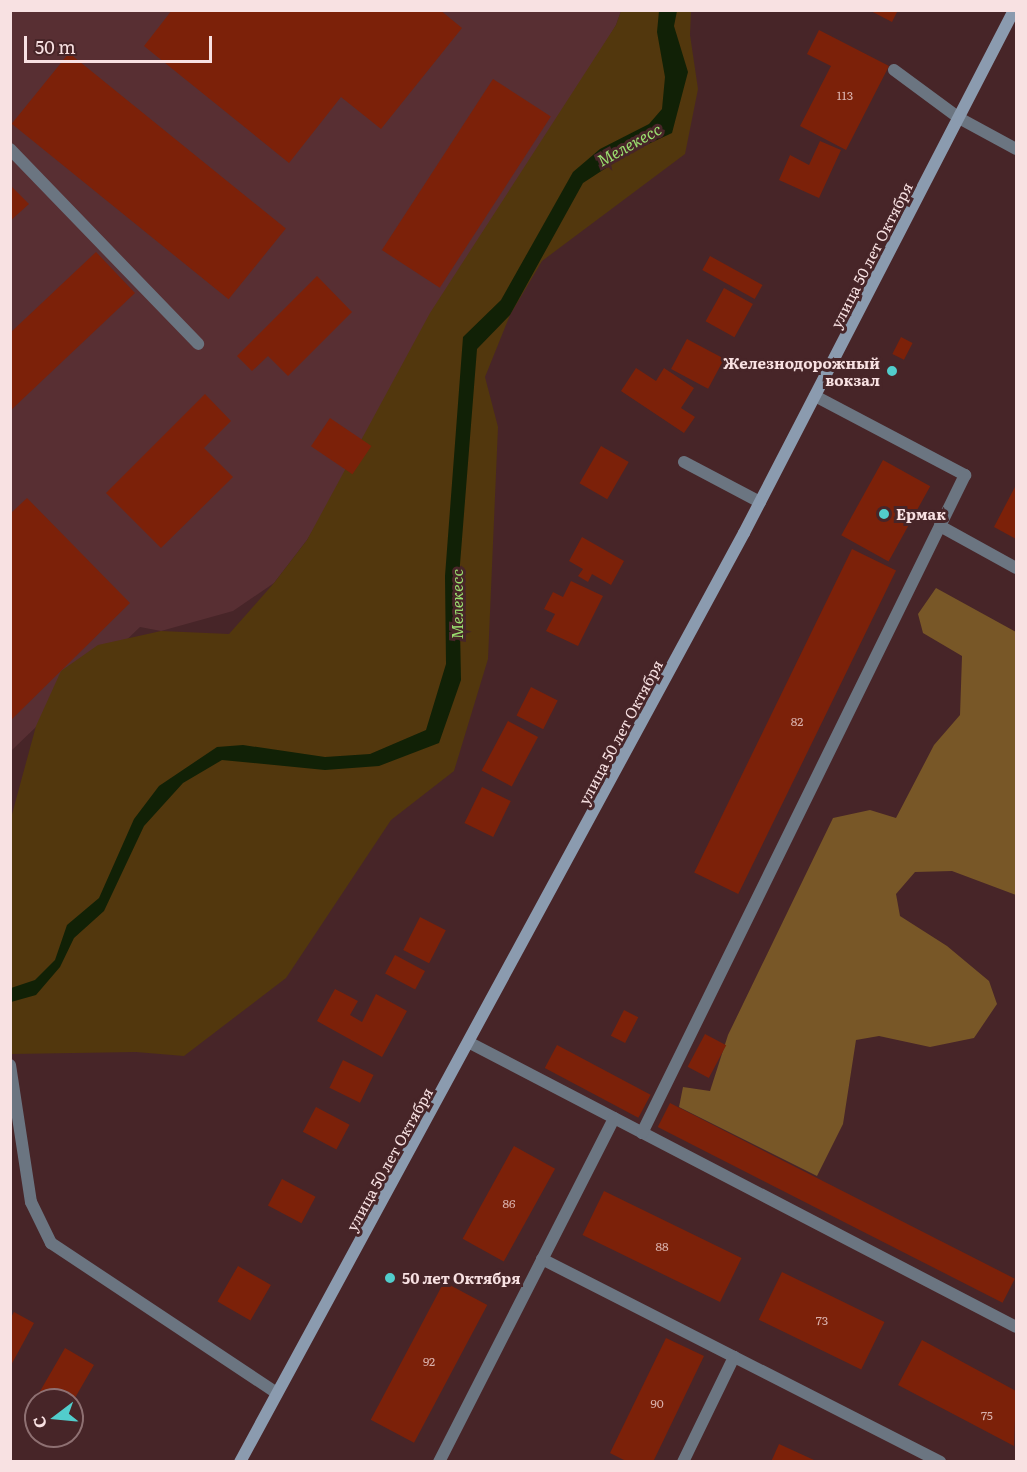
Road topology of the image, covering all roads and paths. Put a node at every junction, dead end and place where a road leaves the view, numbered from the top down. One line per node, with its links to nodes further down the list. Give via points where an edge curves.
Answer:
1 (1014, 10): 3 (main road, улица 50 лет Октября)
2 (894, 70): 3 (street)
3 (959, 118): 5 (street); 7 (main road, улица 50 лет Октября)
4 (10, 149): 6 (street)
5 (1017, 149)
6 (198, 344)
7 (815, 396): 9 (main road, улица 50 лет Октября); 10 (street, via 965,475)
8 (684, 462): 9 (street)
9 (760, 502): 12 (main road, улица 50 лет Октября)
10 (940, 526): 11 (street); 15 (street)
11 (1017, 568)
12 (470, 1044): 14 (street); 19 (main road, улица 50 лет Октября)
13 (10, 1065): 19 (street, via 31,1202 51,1243)
14 (614, 1118): 15 (street); 16 (street)
15 (642, 1133): 17 (street)
16 (542, 1259): 18 (street); 21 (street)
17 (1017, 1327)
18 (734, 1357): 22 (street); 23 (street)
19 (277, 1393): 20 (main road, улица 50 лет Октября)
20 (240, 1461)
21 (439, 1461)
22 (683, 1461)
23 (940, 1461)

